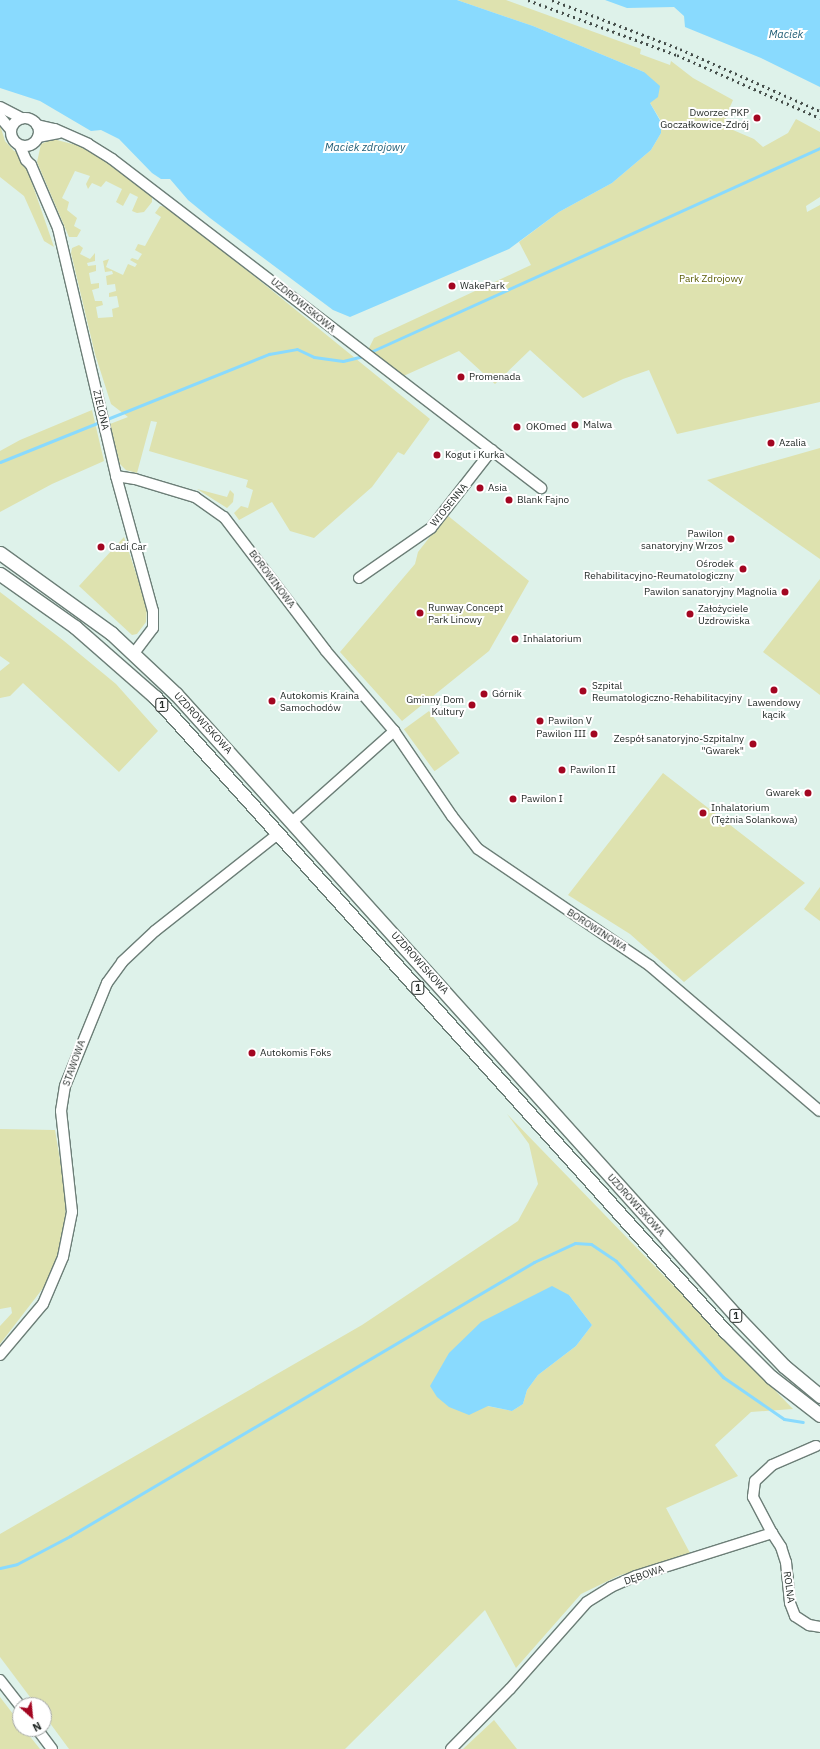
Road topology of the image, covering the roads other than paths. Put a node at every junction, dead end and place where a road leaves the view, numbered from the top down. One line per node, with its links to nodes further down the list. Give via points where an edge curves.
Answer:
1 (0, 107): 3 (street)
2 (0, 117): 5 (street)
3 (22, 118): 4 (street, via 29,118); 5 (street, via 13,123)
4 (37, 125): 6 (street, UZDROWISKOWA, via 55,129); 7 (street)
5 (10, 130): 8 (street, via 13,140)
6 (60, 133): 7 (street); 10 (street, UZDROWISKOWA, via 88,144 112,159)
7 (36, 140): 8 (street); 9 (street)
8 (20, 146): 9 (street, ZIELONA)
9 (31, 165): 11 (street, ZIELONA, via 58,228)
10 (492, 450): 12 (street, UZDROWISKOWA); 15 (street, WIOSENNA, via 431,528)
11 (116, 476): 16 (street, ZIELONA, via 153,611 153,628); 17 (street, BOROWINOWA, via 195,497 224,517 326,651)
12 (541, 488)
13 (0, 553): 16 (main road, UZDROWISKOWA / 1, via 87,614)
14 (0, 574): 19 (main road, UZDROWISKOWA / 1, via 75,627 122,667 206,751)
15 (359, 578)
16 (134, 653): 18 (main road, UZDROWISKOWA / 1, via 197,716)
17 (394, 731): 18 (street); 21 (street, BOROWINOWA, via 452,816 478,849 650,966)
18 (292, 822): 20 (main road, UZDROWISKOWA / 1)
19 (279, 833): 20 (main road, via 289,832); 22 (street, STAWOWA, via 155,930 122,962 106,983 72,1067 62,1104 72,1212 63,1257 42,1304); 25 (main road, UZDROWISKOWA / 1, via 731,1337 771,1377)
20 (308, 839): 23 (main road, UZDROWISKOWA / 1, via 739,1319)
21 (820, 1111)
22 (0, 1355)
23 (814, 1387): 24 (main road, UZDROWISKOWA / 1)
24 (820, 1396)
25 (820, 1415)
26 (816, 1446): 27 (street, via 772,1465 755,1481 753,1497)
27 (772, 1533): 28 (street, ROLNA, via 781,1547 786,1562 790,1603 795,1616 809,1625); 33 (street, DĘBOWA, via 636,1576 611,1587 587,1602 510,1689)
28 (820, 1627)
29 (0, 1680): 30 (street)
30 (13, 1697)
31 (43, 1737): 32 (street)
32 (52, 1749)
33 (451, 1749)

